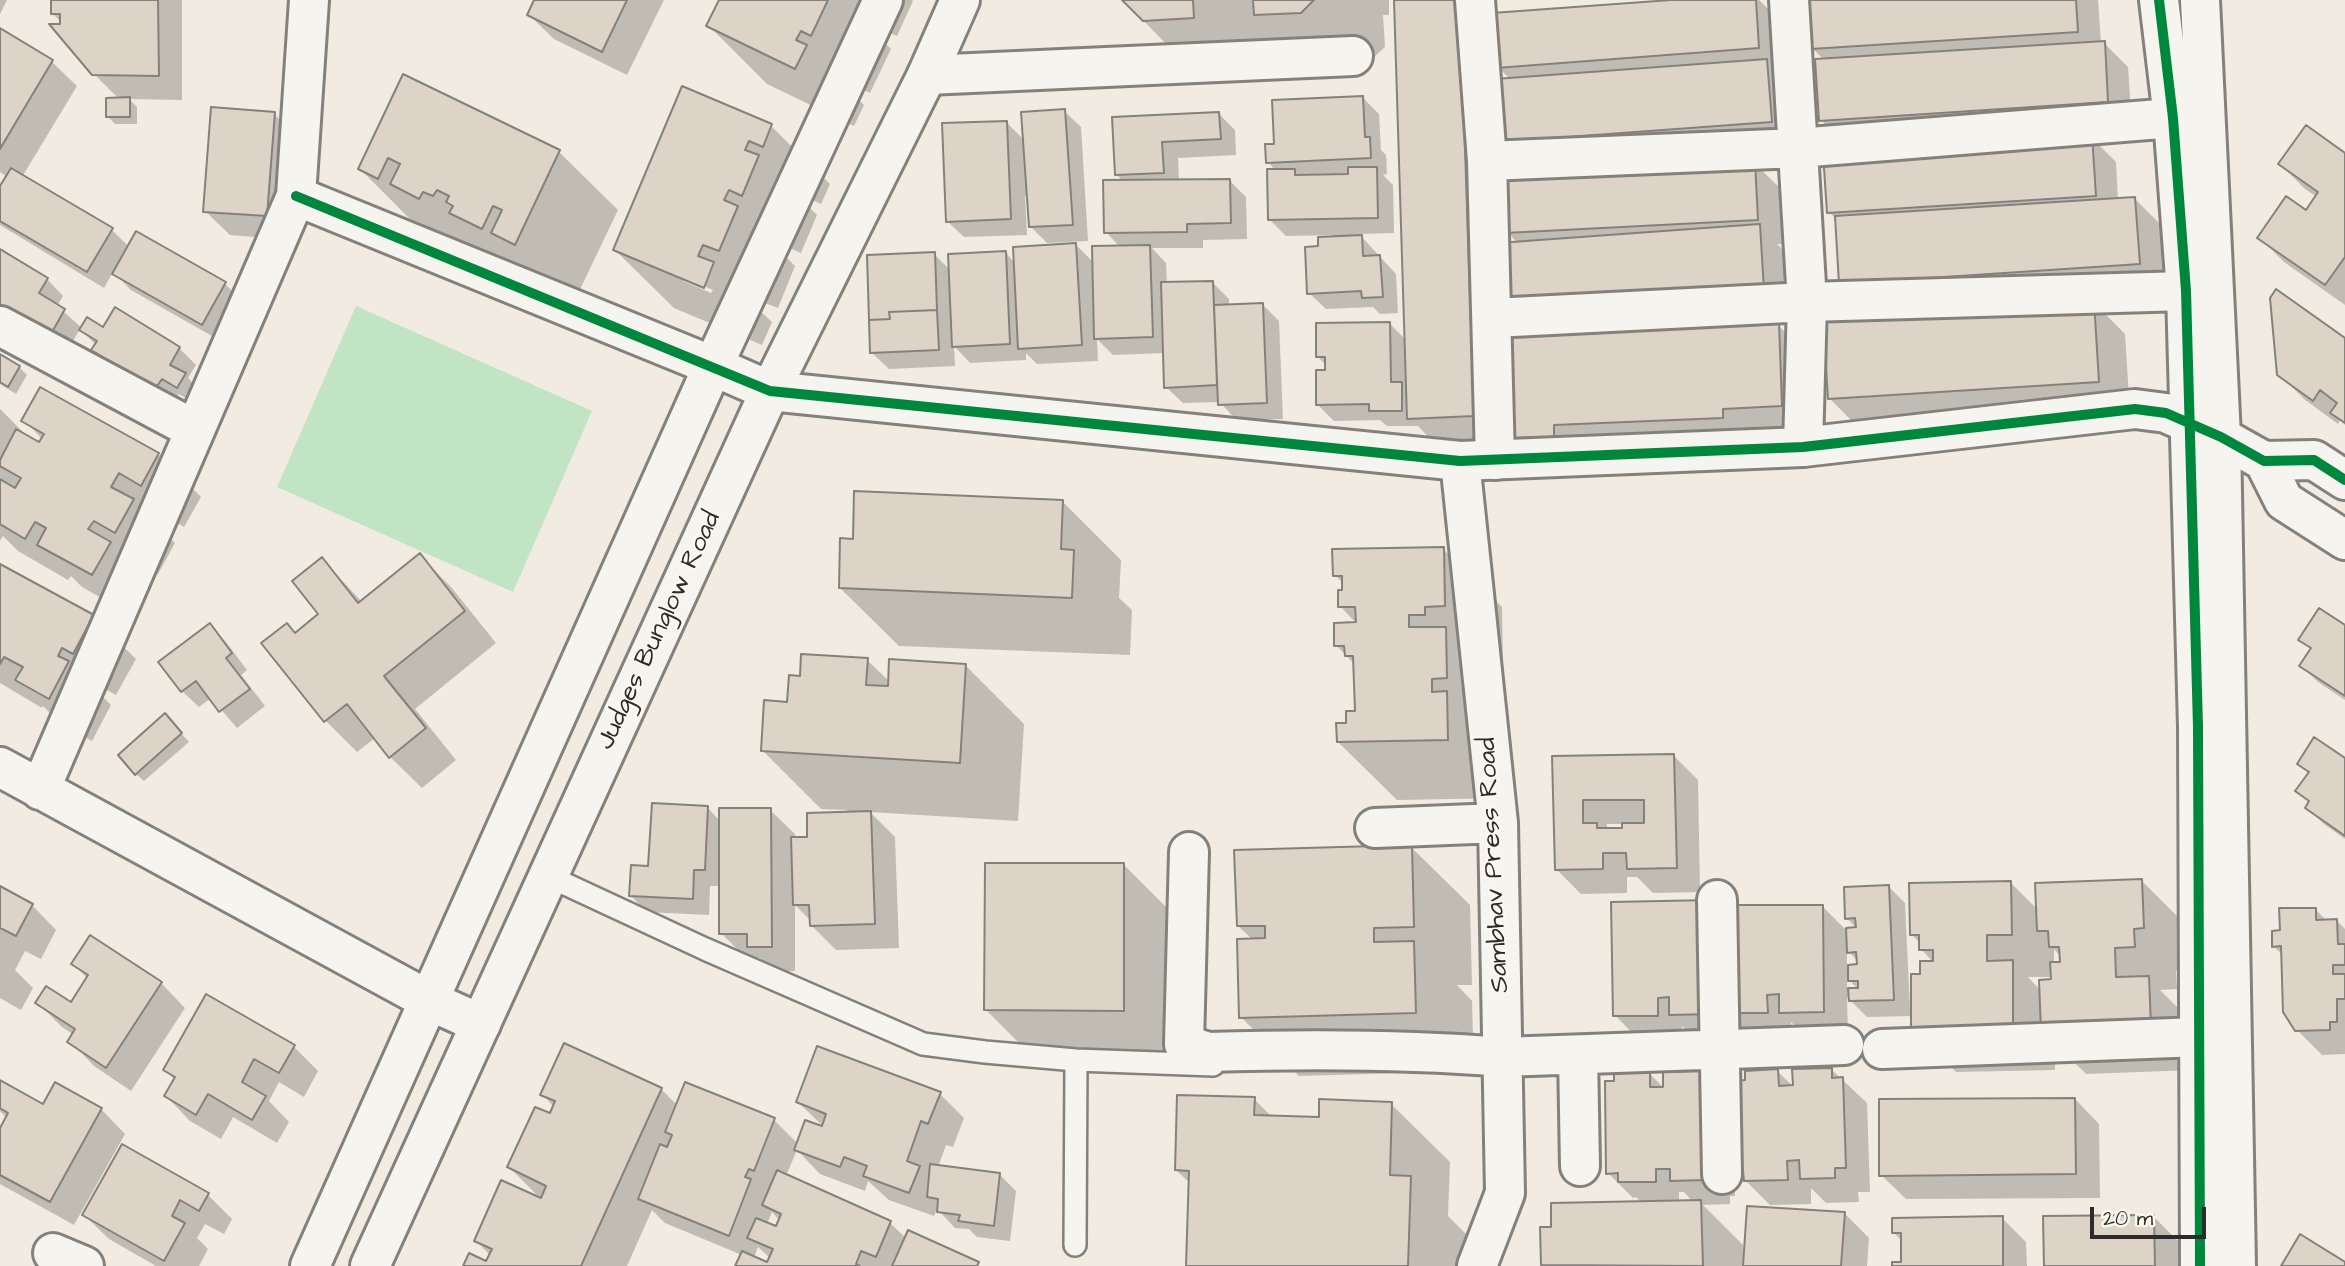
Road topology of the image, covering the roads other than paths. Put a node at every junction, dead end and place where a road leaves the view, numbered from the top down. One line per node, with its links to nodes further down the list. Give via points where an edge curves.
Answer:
1 (309, 0): 13 (street)
2 (883, 0): 18 (street)
3 (960, 0): 9 (street, Judges Bunglow Road)
4 (1475, 0): 12 (street, Sambhav Press Road)
5 (1789, 0): 11 (street)
6 (2159, 0): 10 (street)
7 (2200, 0): 21 (street)
8 (1353, 56): 9 (street)
9 (926, 75): 19 (street, Judges Bunglow Road)
10 (2173, 118): 11 (street); 14 (street)
11 (1798, 148): 12 (street); 15 (street)
12 (1487, 161): 16 (street, Sambhav Press Road)
13 (296, 196): 18 (street); 20 (street)
14 (2186, 291): 15 (street); 21 (street)
15 (1807, 302): 16 (street); 22 (street)
16 (1493, 318): 23 (street, Sambhav Press Road)
17 (0, 326): 20 (street)
18 (713, 366): 19 (street); 34 (street)
19 (770, 391): 23 (street); 32 (street, Judges Bunglow Road)
20 (195, 430): 28 (street)
21 (2205, 431): 22 (street, via 2166,414 2135,409); 24 (street); 36 (street, via 2198,727); 50 (street)
22 (1803, 447): 23 (street)
23 (1478, 460): 29 (street, Sambhav Press Road)
24 (2264, 461): 25 (street, via 2314,460); 26 (street, via 2284,501)
25 (2345, 480)
26 (2345, 540)
27 (0, 767): 28 (street)
28 (40, 790): 34 (street)
29 (1498, 823): 30 (street); 42 (street, Sambhav Press Road)
30 (1375, 828)
31 (1189, 852): 42 (street, via 1184,1044 1208,1052 1454,1053)
32 (548, 876): 35 (street, Judges Bunglow Road); 41 (lane, via 923,1044)
33 (1717, 900): 39 (street)
34 (430, 1002): 35 (street); 46 (street)
35 (481, 1024): 47 (street, Judges Bunglow Road)
36 (2200, 1037): 38 (street); 49 (street)
37 (1844, 1045): 39 (street)
38 (1882, 1049)
39 (1719, 1050): 40 (street); 44 (street)
40 (1578, 1055): 42 (street); 43 (street)
41 (1076, 1060): 42 (lane); 45 (lane)
42 (1503, 1063): 48 (street, Sambhav Press Road, via 1505,1193)
43 (1580, 1166)
44 (1722, 1174)
45 (1075, 1245)
46 (310, 1266)
47 (370, 1266)
48 (1476, 1266)
49 (2200, 1266)
50 (2235, 1266)

